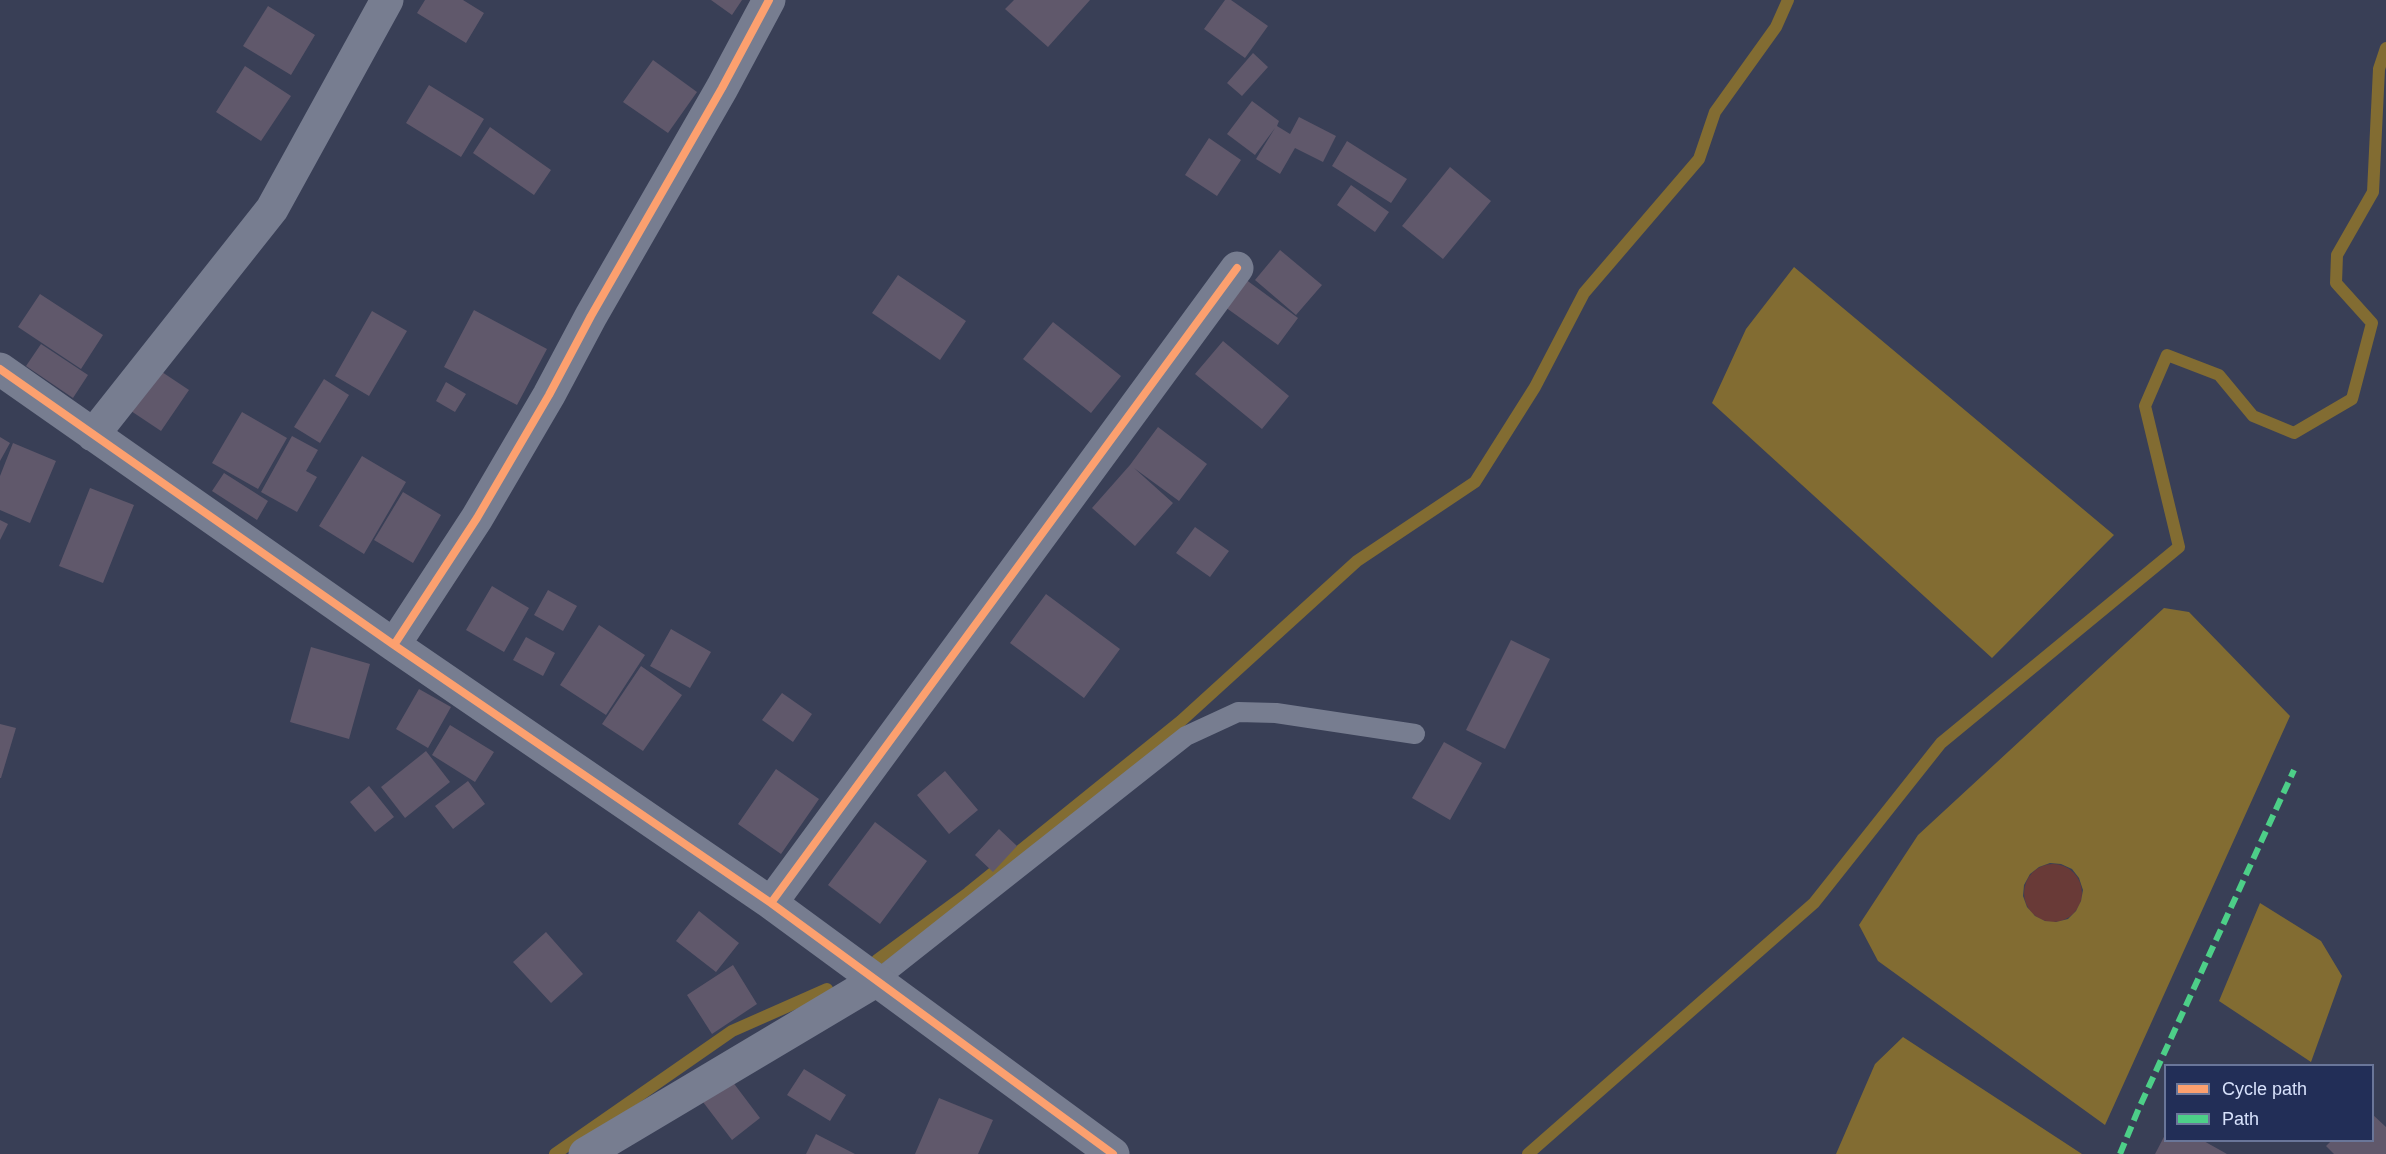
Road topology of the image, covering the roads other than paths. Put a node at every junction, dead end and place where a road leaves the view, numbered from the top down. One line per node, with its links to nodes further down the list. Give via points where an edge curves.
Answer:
1 (387, 0): 5 (street, via 272,208)
2 (769, 0): 6 (street, via 549,395 477,518)
3 (1237, 268): 8 (street)
4 (0, 369): 5 (street)
5 (93, 435): 6 (street)
6 (394, 645): 8 (street)
7 (1415, 734): 9 (lane, via 1275,712 1238,712 1186,736)
8 (771, 903): 9 (street)
9 (877, 980): 10 (street); 11 (street)
10 (585, 1154)
11 (1113, 1154)

